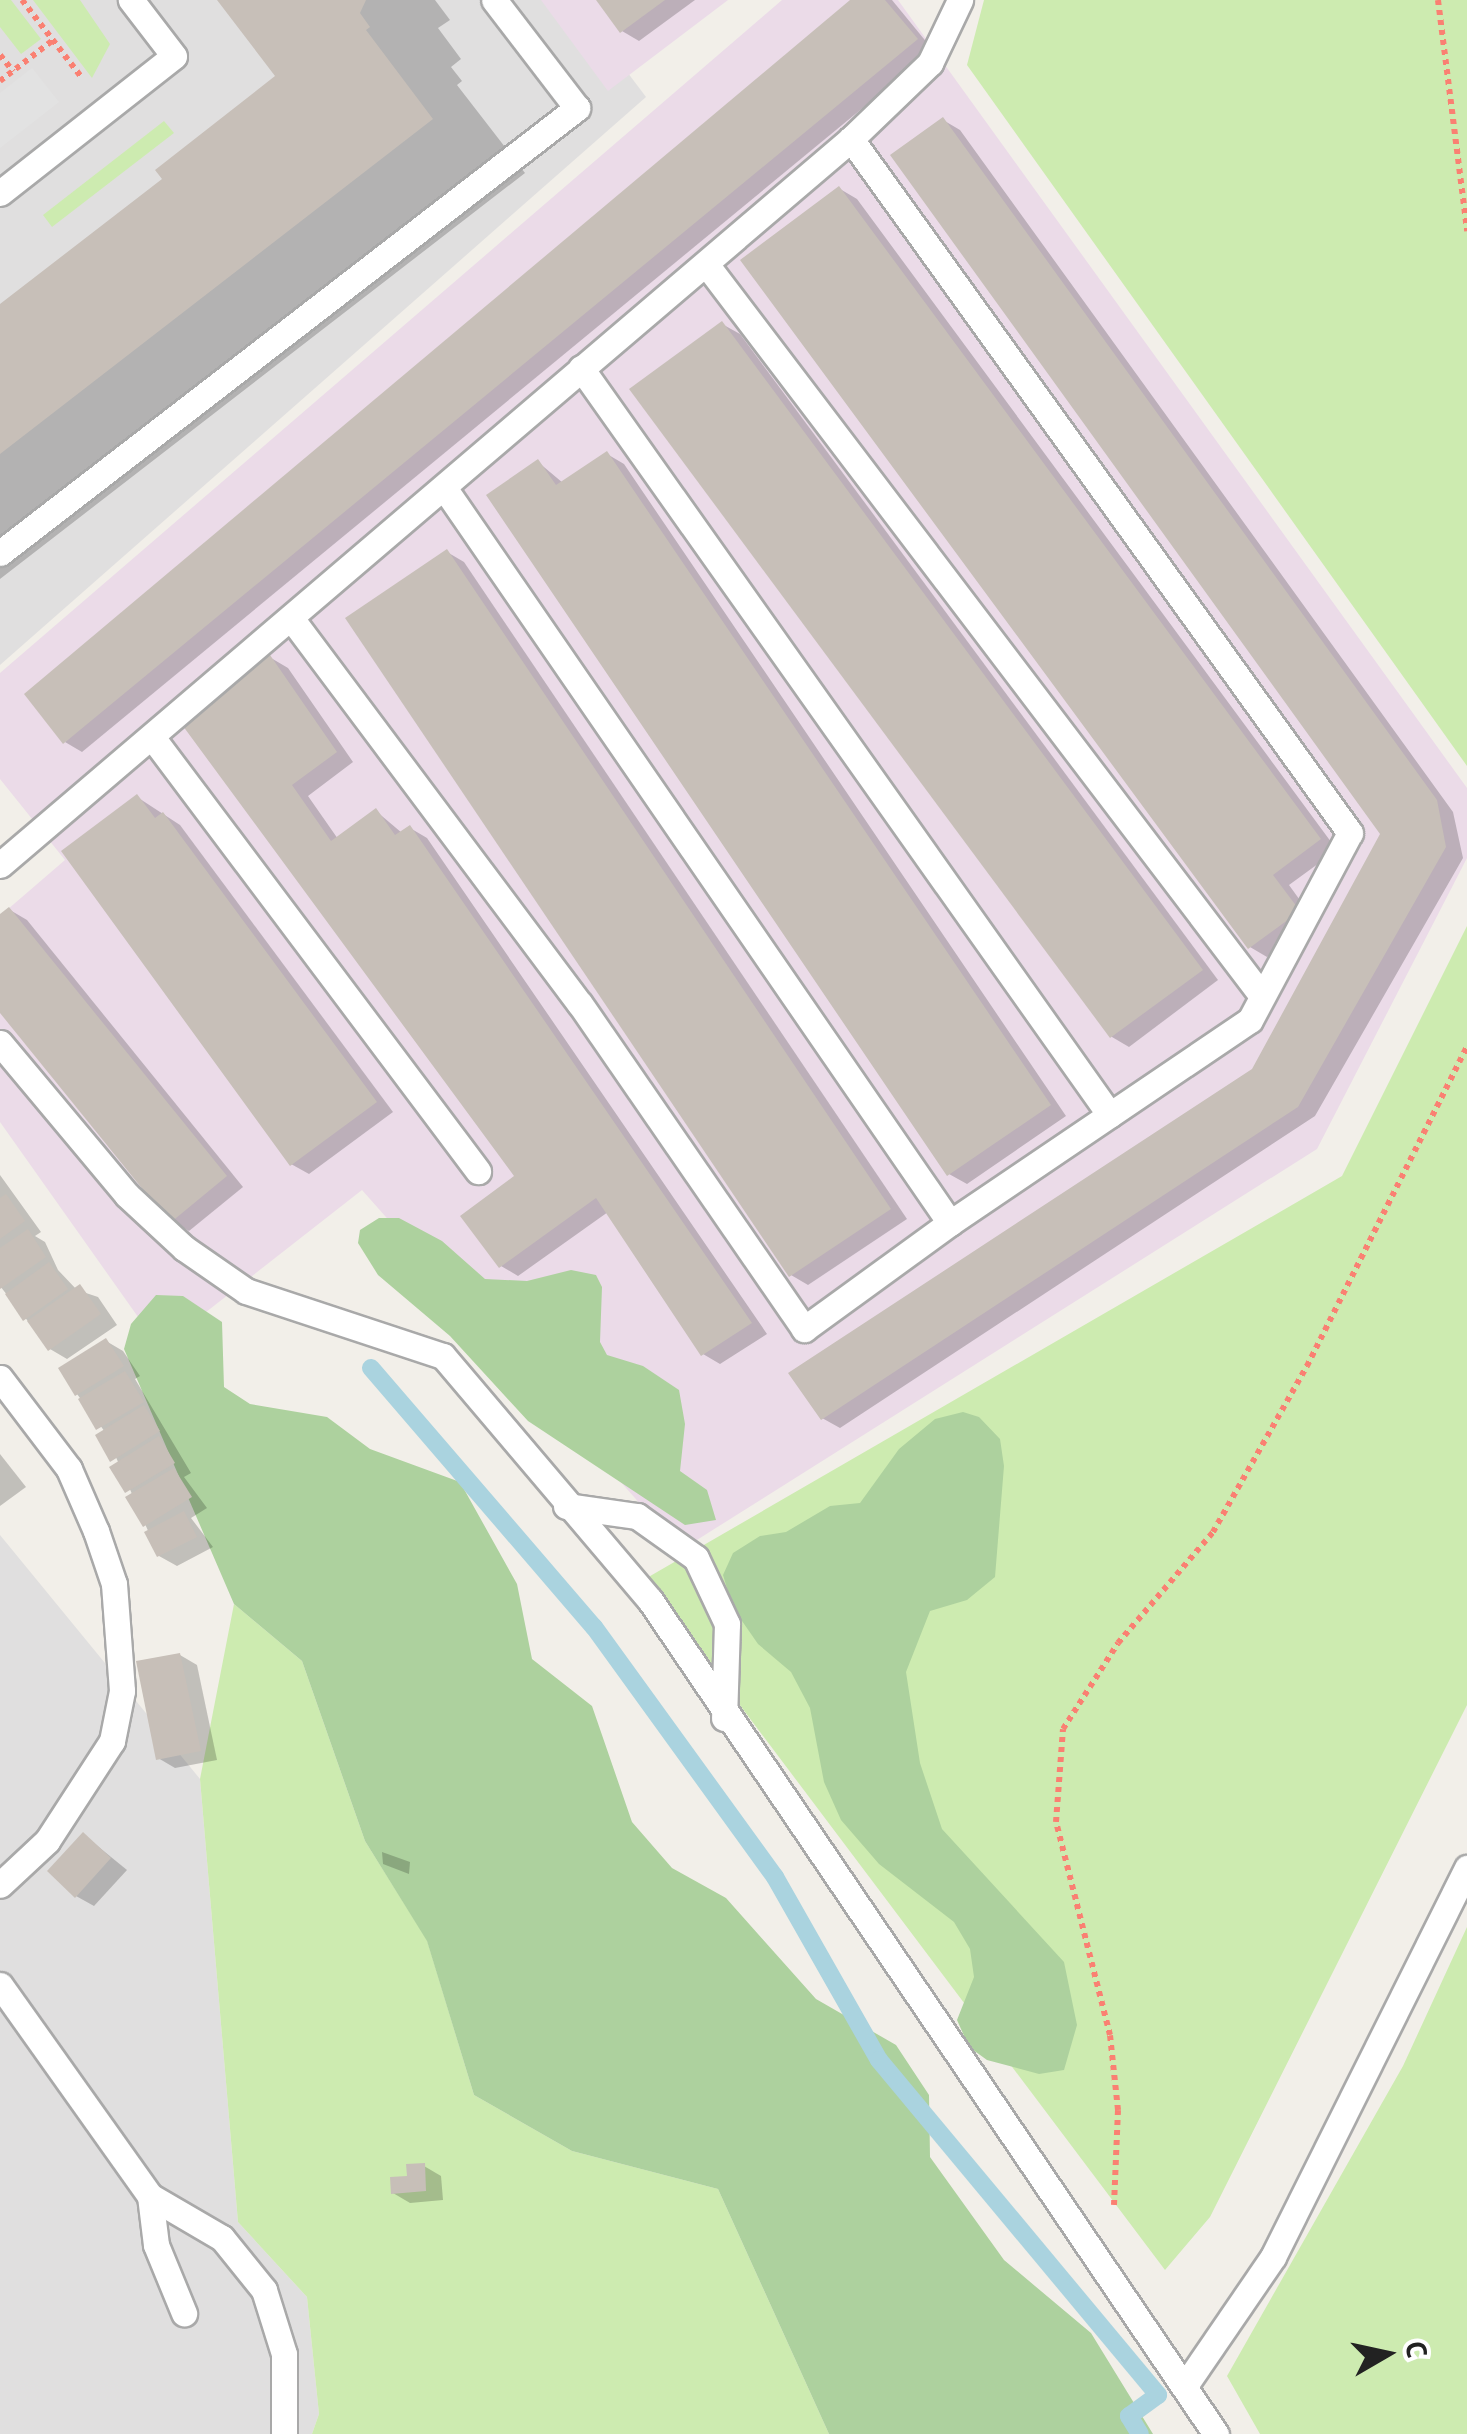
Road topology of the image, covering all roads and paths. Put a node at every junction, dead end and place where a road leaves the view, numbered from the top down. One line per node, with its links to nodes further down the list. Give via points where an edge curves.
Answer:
1 (22, 0): 6 (path)
2 (131, 0): 10 (lane, via 174,56)
3 (494, 0): 17 (lane, via 577,108)
4 (960, 0): 11 (lane, via 930,63)
5 (1438, 0): 13 (path)
6 (52, 40): 8 (path); 10 (path)
7 (0, 55): 8 (path)
8 (12, 71): 9 (path)
9 (0, 81)
10 (106, 110): 12 (lane)
11 (851, 139): 14 (lane); 21 (lane, via 1350,834)
12 (0, 193)
13 (1467, 232)
14 (706, 264): 15 (lane); 21 (lane)
15 (582, 368): 16 (lane); 24 (lane)
16 (445, 490): 18 (lane); 26 (lane)
17 (0, 553)
18 (292, 618): 19 (lane); 26 (lane, via 580,1004 804,1329)
19 (152, 736): 20 (lane); 25 (lane)
20 (0, 865)
21 (1262, 996): 24 (lane, via 1250,1020)
22 (0, 1042): 28 (lane, via 127,1195 184,1248 246,1291 443,1356)
23 (1467, 1047): 34 (path, via 1307,1366 1213,1532 1118,1643 1063,1729 1056,1822 1110,2035 1118,2110)
24 (1110, 1115): 26 (lane)
25 (478, 1171)
26 (950, 1223)
27 (0, 1378): 31 (lane, via 68,1468 96,1530 114,1584 122,1691 112,1741 47,1841)
28 (566, 1506): 29 (lane, via 650,1600); 29 (lane, via 637,1516 696,1558 726,1624)
29 (724, 1718): 34 (lane)
30 (1467, 1868): 36 (lane, via 1273,2257)
31 (0, 1884)
32 (0, 1985): 33 (lane)
33 (150, 2196): 35 (lane, via 156,2245); 37 (lane, via 222,2238 264,2290 284,2354)
34 (1112, 2276): 36 (lane)
35 (184, 2313)
36 (1186, 2384): 38 (lane)
37 (284, 2434)
38 (1216, 2434)

